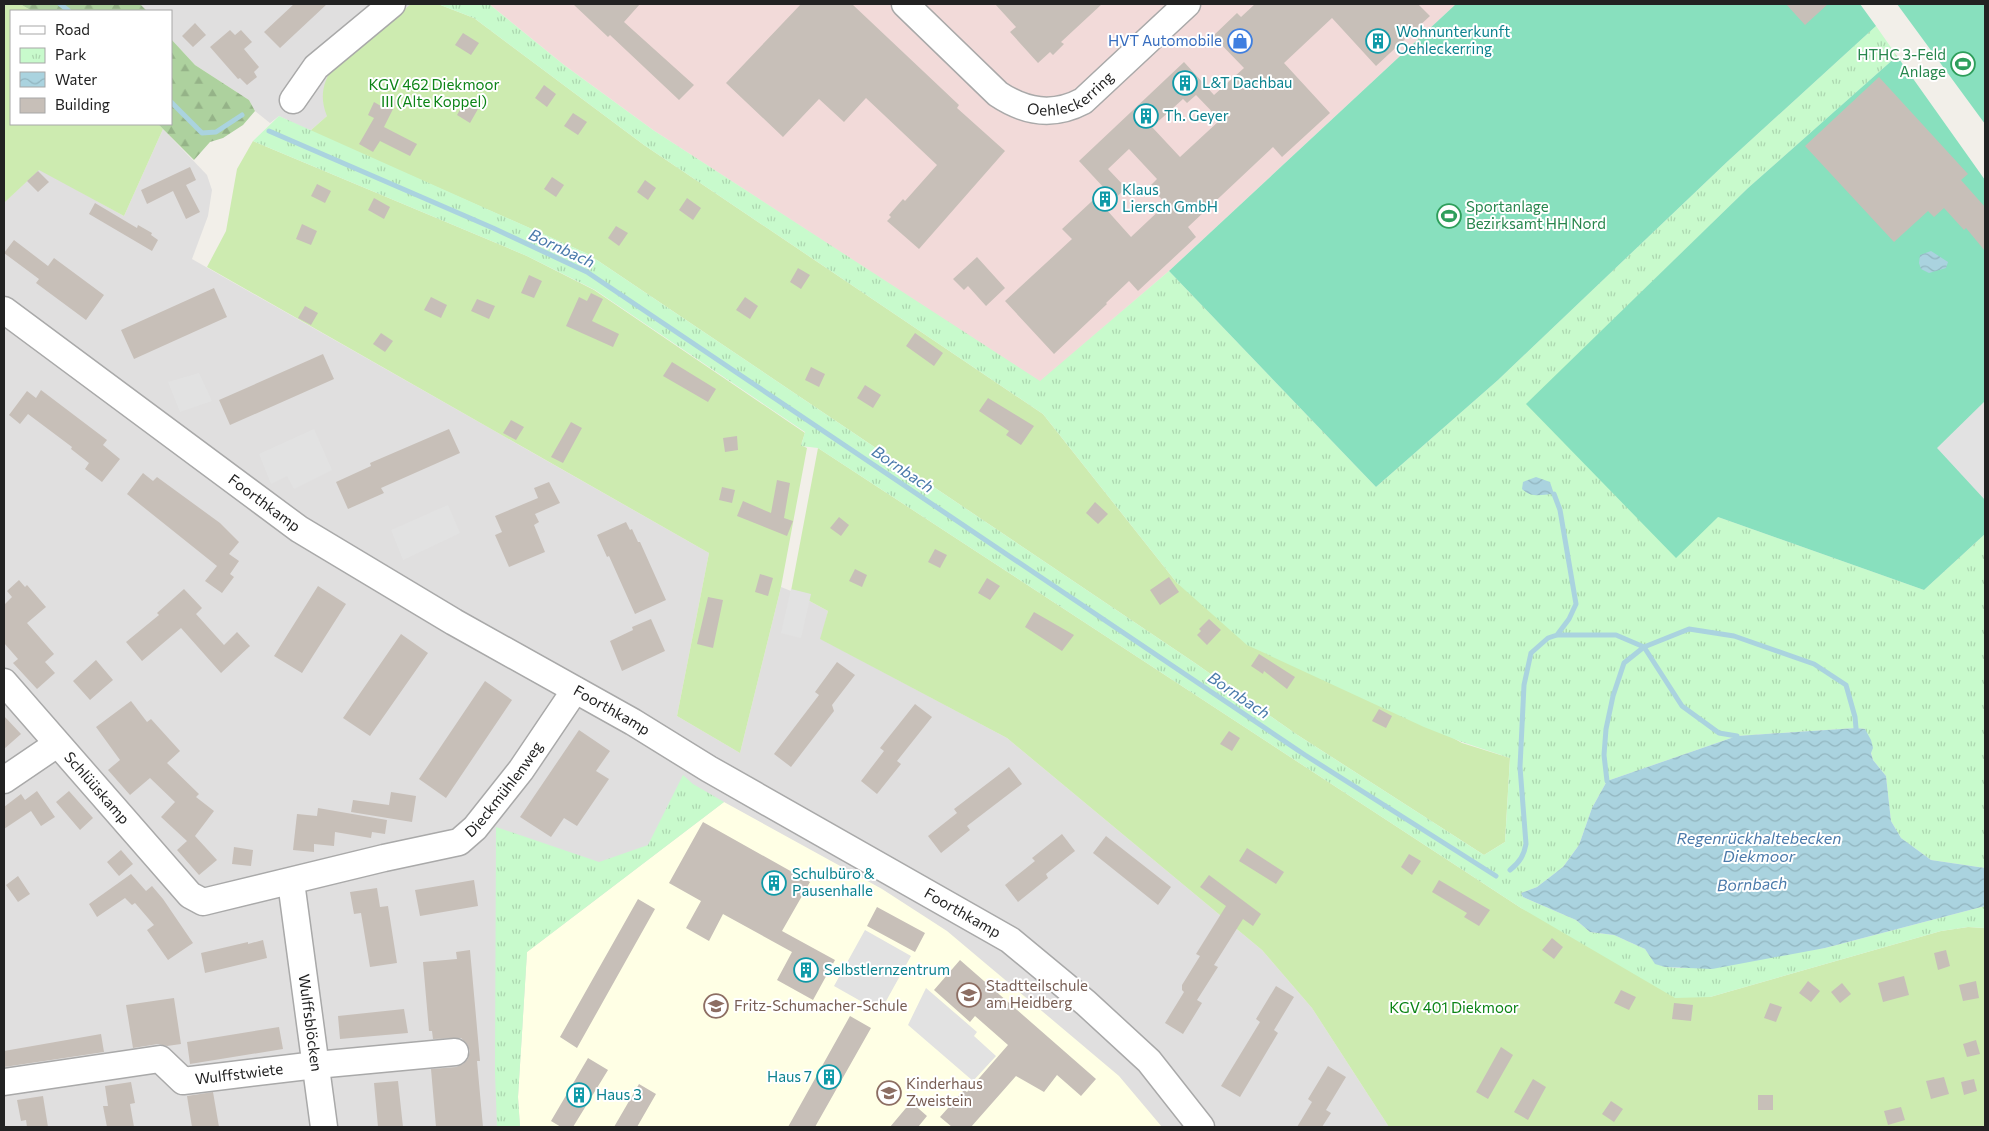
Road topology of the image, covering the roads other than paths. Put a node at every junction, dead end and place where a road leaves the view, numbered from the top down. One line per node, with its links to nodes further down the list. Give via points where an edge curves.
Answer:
1 (392, 4): 4 (street, via 316,67)
2 (904, 4): 3 (street, Oehleckerring, via 998,94 1022,108 1045,112 1072,107 1083,101)
3 (1187, 4)
4 (293, 100)
5 (4, 311): 7 (street, Foorthkamp, via 299,529)
6 (4, 682): 8 (street, Schlüüskamp)
7 (575, 690): 10 (street, Dieckmühlenweg, via 522,770 475,828 459,842); 16 (street, Foorthkamp, via 1010,940 1149,1061)
8 (57, 744): 9 (street); 11 (street, Schlüüskamp)
9 (4, 780)
10 (291, 882): 11 (street, Dieckmühlenweg, via 203,902); 13 (street, Wulffsblöcken)
11 (190, 895)
12 (455, 1052): 13 (street, Wulffstwiete)
13 (316, 1065): 14 (street, Wulffstwiete, via 183,1081 160,1059); 15 (street, Wulffsblöcken)
14 (4, 1082)
15 (324, 1127)
16 (1201, 1127)

